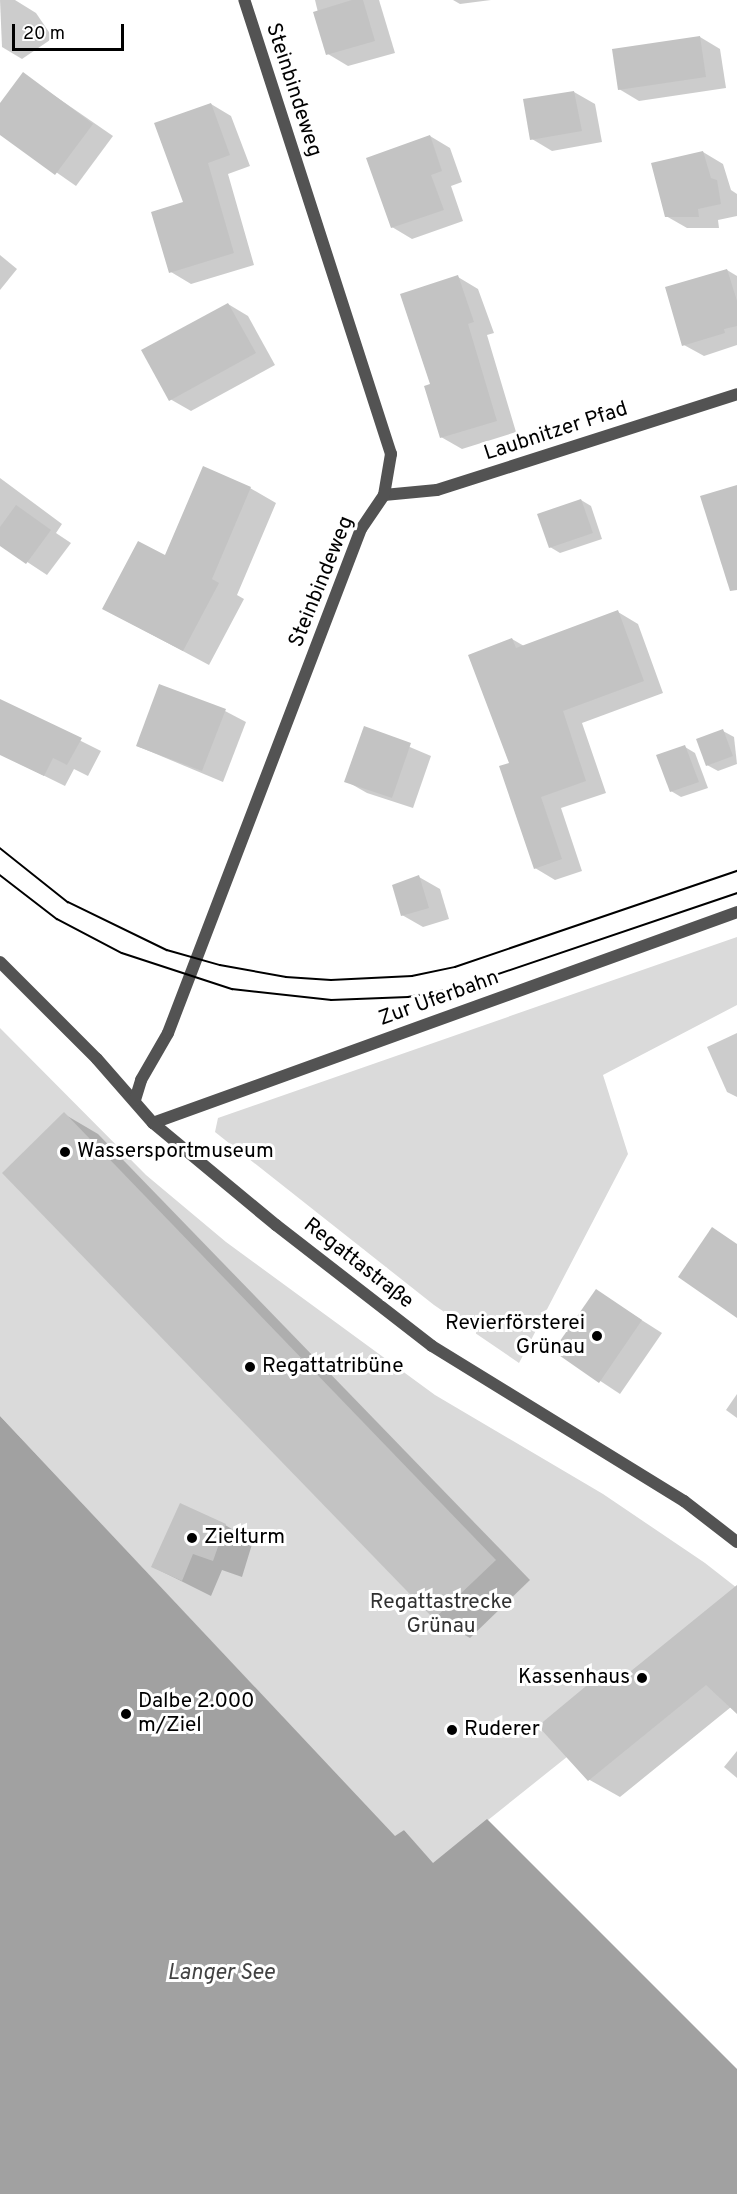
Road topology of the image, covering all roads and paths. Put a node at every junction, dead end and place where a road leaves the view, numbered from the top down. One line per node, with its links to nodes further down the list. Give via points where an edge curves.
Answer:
1 (244, 0): 3 (street, Steinbindeweg, via 390,454)
2 (737, 394): 3 (street, Laubnitzer Pfad, via 437,490)
3 (384, 495): 6 (street, Steinbindeweg, via 361,529 168,1033 141,1080)
4 (737, 912): 7 (street, Zur Uferbahn)
5 (0, 962): 6 (street, Regattastraße)
6 (135, 1100): 7 (street, Regattastraße)
7 (153, 1123): 8 (street, Regattastraße, via 432,1346 684,1501)
8 (737, 1542)

